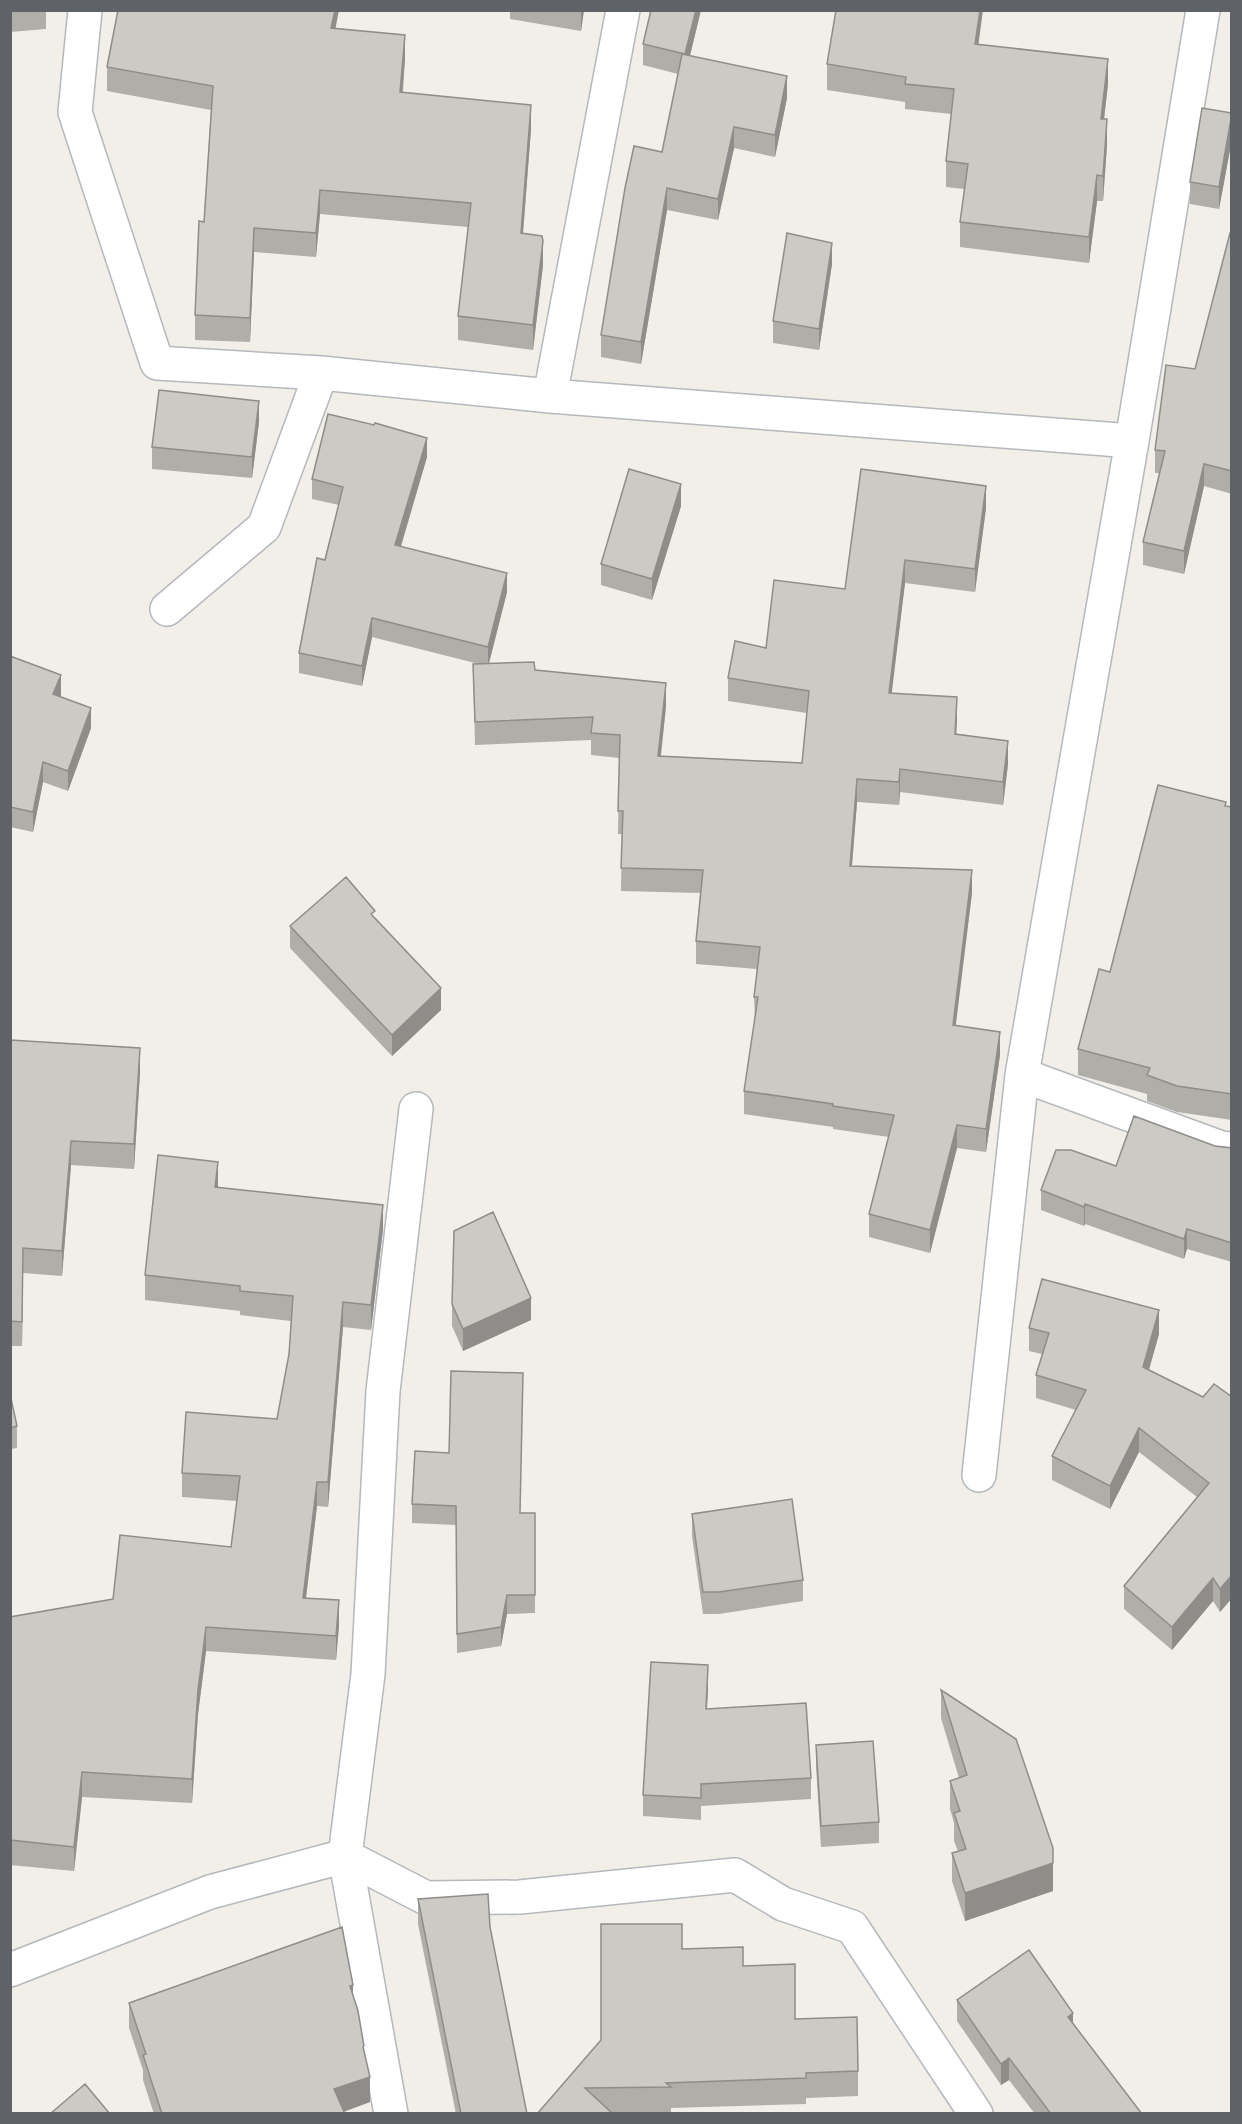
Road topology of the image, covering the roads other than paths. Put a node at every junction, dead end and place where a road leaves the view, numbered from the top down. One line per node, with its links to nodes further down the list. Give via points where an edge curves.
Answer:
1 (85, 10): 4 (street, via 75,112 157,363)
2 (623, 10): 5 (street)
3 (1203, 10): 6 (street)
4 (321, 373): 5 (street); 7 (street, via 264,527)
5 (550, 396): 6 (street)
6 (1132, 441): 8 (street)
7 (167, 609)
8 (1023, 1075): 10 (street); 11 (street)
9 (416, 1109): 12 (street, via 383,1391 368,1674)
10 (1232, 1149)
11 (979, 1475)
12 (345, 1856): 13 (street, via 210,1892); 14 (street); 15 (street, via 426,1898 520,1897 735,1875 783,1904 852,1927)
13 (10, 1970)
14 (392, 2114)
15 (976, 2114)

